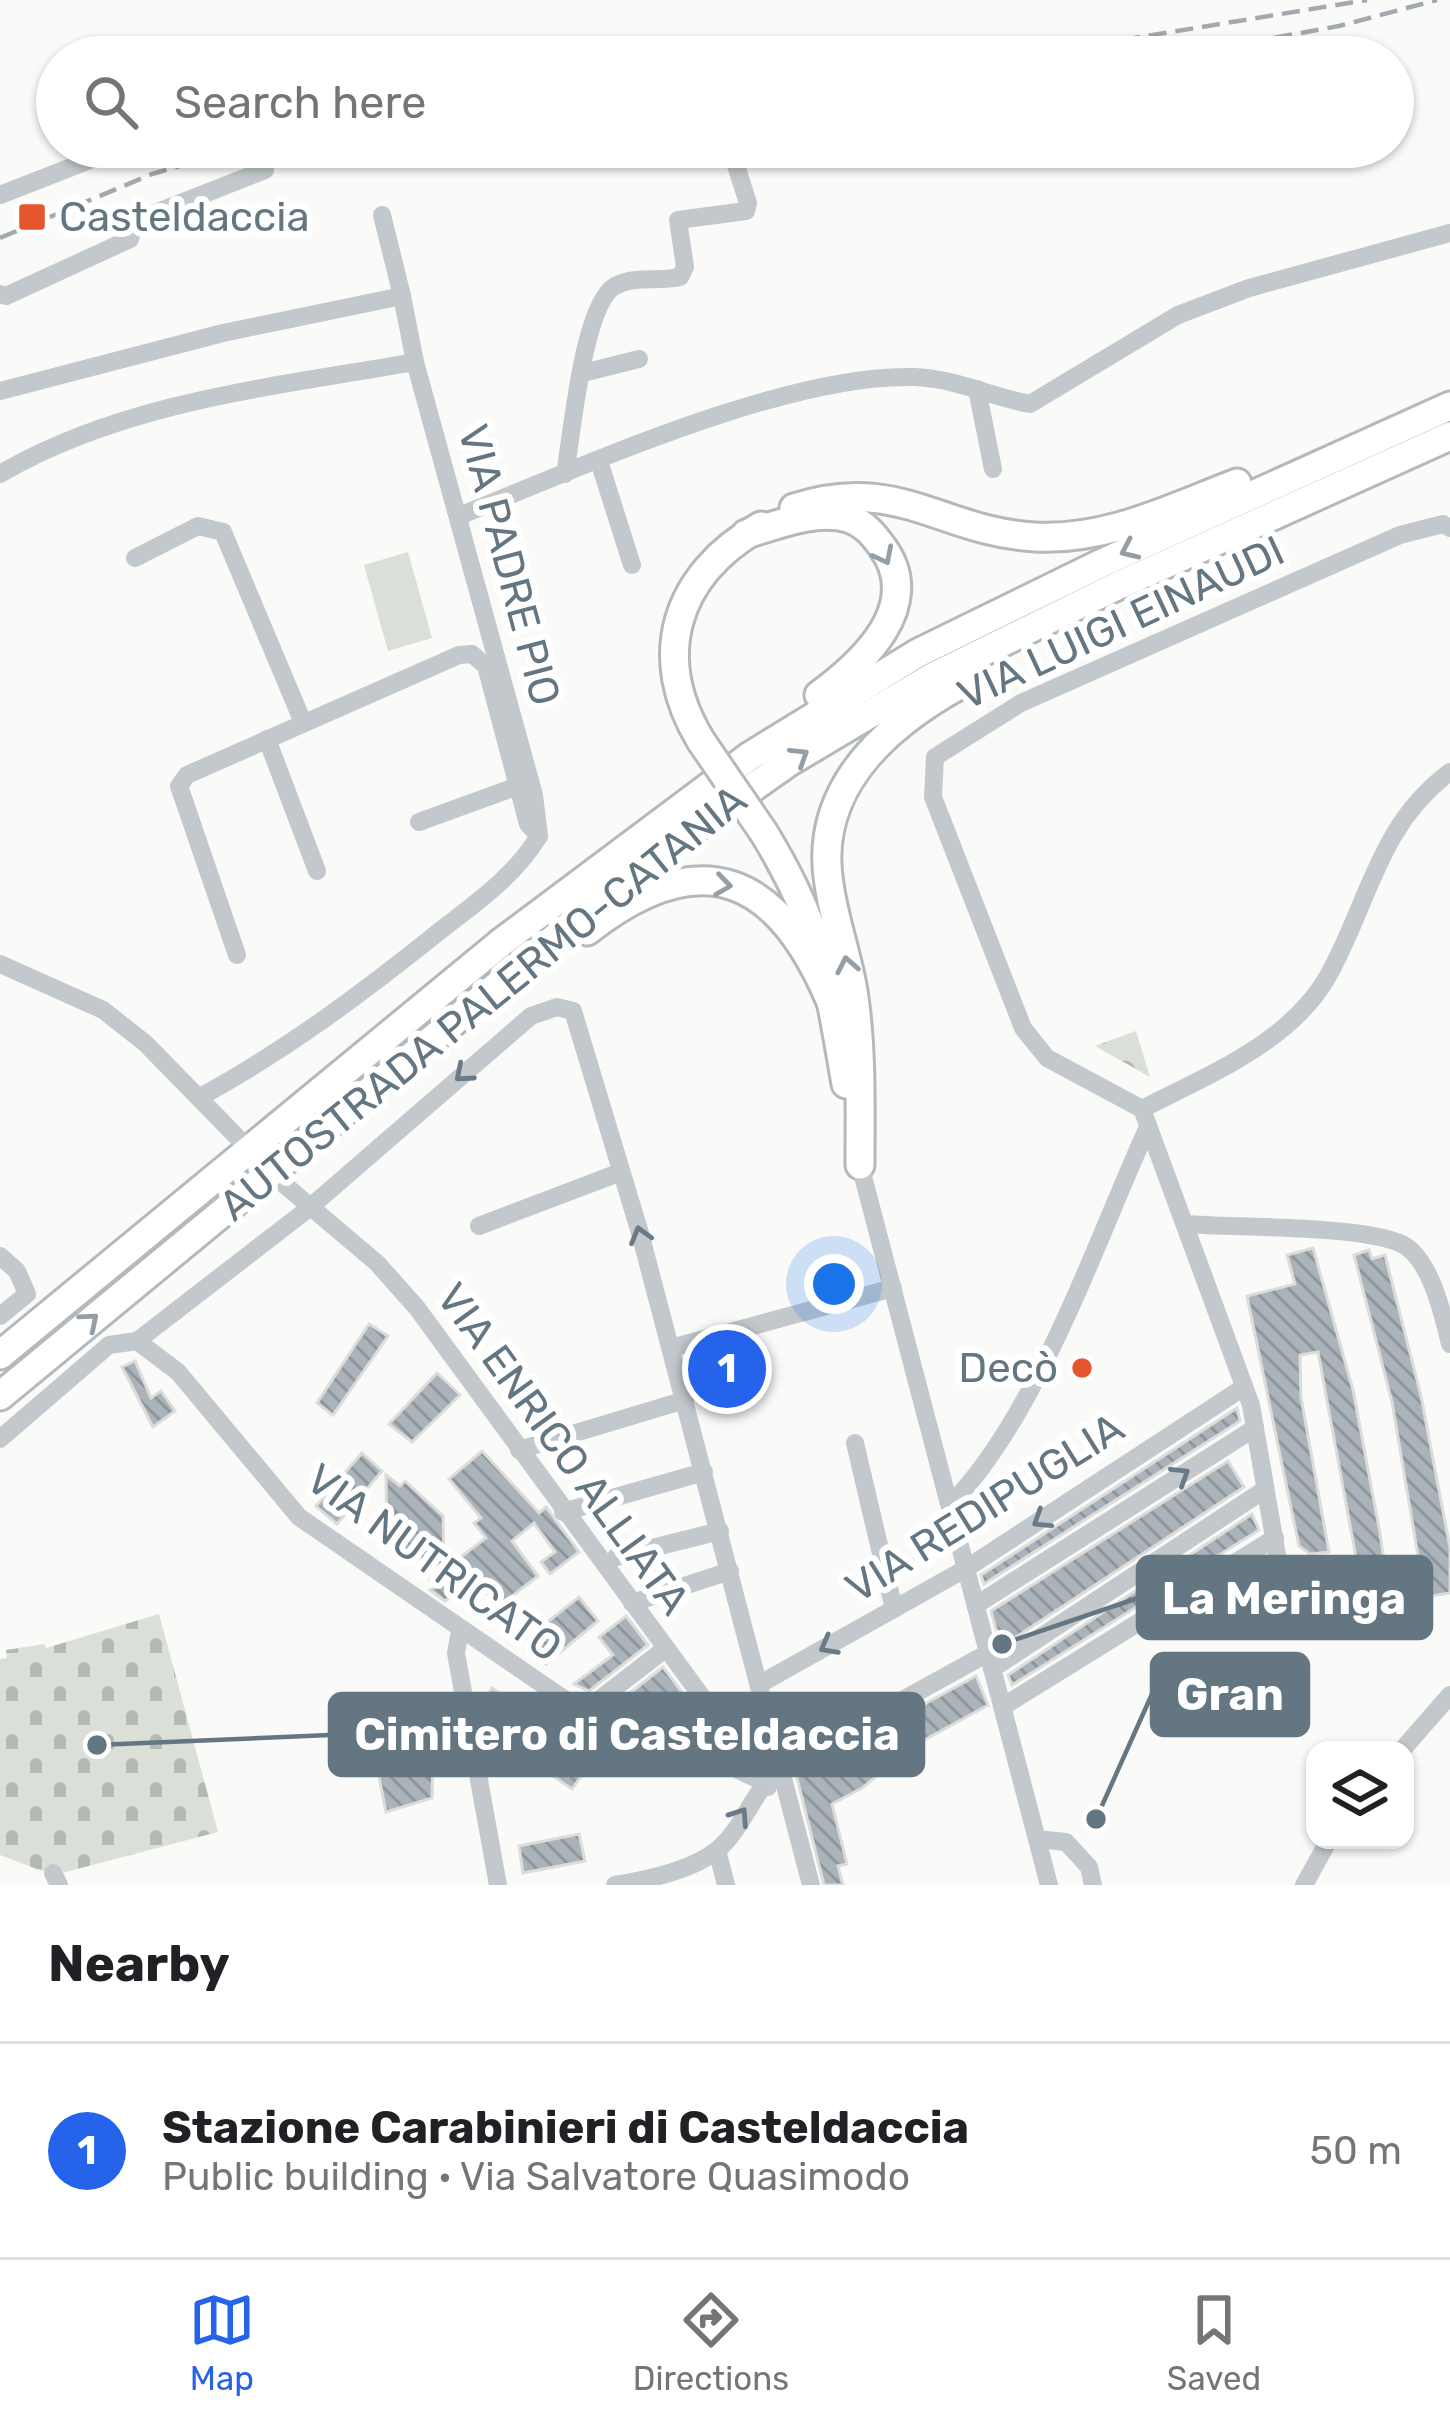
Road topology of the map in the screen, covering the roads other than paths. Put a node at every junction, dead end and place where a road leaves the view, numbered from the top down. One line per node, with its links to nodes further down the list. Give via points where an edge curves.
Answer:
1 (69, 168): 4 (street)
2 (737, 168): 11 (street, via 746,211 678,220 680,277 634,279 604,295)
3 (265, 170): 7 (street, via 135,221 130,239)
4 (0, 195)
5 (382, 215): 8 (street, VIA PADRE PIO)
6 (1450, 233): 12 (street, via 1178,315 1030,404)
7 (0, 294)
8 (403, 296): 10 (street, VIA PADRE PIO); 13 (street)
9 (639, 359): 11 (street)
10 (415, 362): 18 (street, via 236,392 113,424); 20 (street, VIA PADRE PIO)
11 (583, 373): 19 (street)
12 (977, 389): 16 (street, via 919,376 874,378 763,403); 17 (street)
13 (0, 391)
14 (1439, 411): 22 (highway, via 1110,531 1002,533 868,495 795,507); 37 (highway, AUTOSTRADA PALERMO-CATANIA, one-way to 37, via 918,653 750,756 503,941)
15 (1450, 437): 35 (highway, AUTOSTRADA PALERMO-CATANIA, one-way to 15, via 646,863 789,762 952,667); 40 (highway, one-way to 15, via 859,1040 827,855 838,802 868,754 926,701 1376,484)
16 (599, 461): 19 (street); 24 (street)
17 (993, 469)
18 (0, 474)
19 (565, 474): 20 (street)
20 (459, 516): 30 (street, VIA PADRE PIO)
21 (1450, 528): 38 (street, VIA LUIGI EINAUDI, via 1400,535 1361,552 1021,704 934,757 933,796 1023,1028 1047,1058)
22 (746, 534): 34 (highway, bridge, via 694,585 674,643 678,704 810,914); 37 (highway, one-way to 37, via 826,516 867,528 890,558 895,582 886,632 860,665 494,932)
23 (135, 557): 25 (street, via 198,526 223,532)
24 (632, 565)
25 (302, 720): 26 (street); 28 (street, via 472,654 486,666)
26 (267, 739): 31 (street); 32 (street, via 179,786)
27 (1450, 772): 38 (street, via 1391,833 1328,977 1284,1029)
28 (518, 786): 29 (street); 30 (street)
29 (419, 822)
30 (539, 836): 36 (street, via 510,878 279,1053)
31 (317, 872)
32 (237, 955)
33 (0, 964): 36 (street, via 103,1010)
34 (831, 1002): 35 (highway, one-way to 34, via 644,894 697,883 745,888 769,902 808,947); 40 (highway)
35 (407, 1057): 54 (highway, AUTOSTRADA PALERMO-CATANIA, one-way to 35)
36 (200, 1097): 39 (street)
37 (297, 1110): 52 (highway, AUTOSTRADA PALERMO-CATANIA)
38 (1145, 1118): 44 (street); 62 (street, via 1046,1353 983,1472)
39 (239, 1139)
40 (860, 1165): 47 (street)
41 (621, 1172): 43 (street, one-way to 43, via 580,1022 557,1007 531,1016); 45 (street); 51 (street, one-way to 41)
42 (280, 1180): 43 (street, VIA ENRICO ALLIATA)
43 (308, 1209): 49 (street); 59 (street, VIA ENRICO ALLIATA, via 377,1263 417,1308)
44 (1186, 1224): 50 (street, via 1404,1245 1423,1268); 53 (street)
45 (479, 1226)
46 (0, 1256): 48 (street, via 27,1294)
47 (892, 1288): 51 (street); 62 (street)
48 (0, 1316)
49 (137, 1341): 57 (street, via 109,1345); 73 (street, VIA NUTRICATO, via 178,1372 299,1517)
50 (1450, 1344)
51 (671, 1348): 55 (street)
52 (0, 1355)
53 (1244, 1387): 56 (street); 68 (street, VIA REDIPUGLIA, one-way to 68)
54 (0, 1396)
55 (685, 1400): 59 (street); 60 (street)
56 (1255, 1428): 61 (street); 71 (street, one-way to 56)
57 (0, 1439)
58 (855, 1443): 72 (street)
59 (519, 1450): 63 (street, VIA ENRICO ALLIATA)
60 (704, 1472): 63 (street); 64 (street)
61 (1264, 1490): 65 (street); 75 (street)
62 (950, 1505): 68 (street)
63 (563, 1512): 70 (street, VIA ENRICO ALLIATA)
64 (720, 1532): 66 (street); 69 (street)
65 (1275, 1538): 67 (street); 79 (street)
66 (616, 1557)
67 (1278, 1561)
68 (967, 1568): 71 (street); 72 (street, VIA REDIPUGLIA)
69 (730, 1571): 70 (street); 76 (street)
70 (632, 1603): 74 (street, VIA ENRICO ALLIATA)
71 (976, 1604): 75 (street)
72 (894, 1609): 76 (street, VIA REDIPUGLIA, one-way to 76)
73 (460, 1631): 78 (street, VIA NUTRICATO, via 579,1707); 87 (street, via 456,1653)
74 (665, 1648): 78 (street); 82 (street, VIA ENRICO ALLIATA)
75 (990, 1661): 79 (street); 81 (street)
76 (760, 1684): 81 (street)
77 (1450, 1695): 80 (street)
78 (595, 1702): 82 (street, VIA NUTRICATO)
79 (1002, 1706): 84 (street)
80 (1410, 1741)
81 (781, 1767): 82 (street); 83 (street)
82 (764, 1781): 83 (street, VIA ENRICO ALLIATA); 86 (street, one-way to 82)
83 (793, 1812): 90 (street)
84 (1037, 1839): 91 (street); 92 (street, via 1066,1842)
85 (1324, 1849): 93 (street)
86 (717, 1850): 88 (street); 89 (street)
87 (498, 1885)
88 (615, 1885)
89 (726, 1885)
90 (811, 1885)
91 (1049, 1885)
92 (1094, 1885)
93 (1304, 1885)

